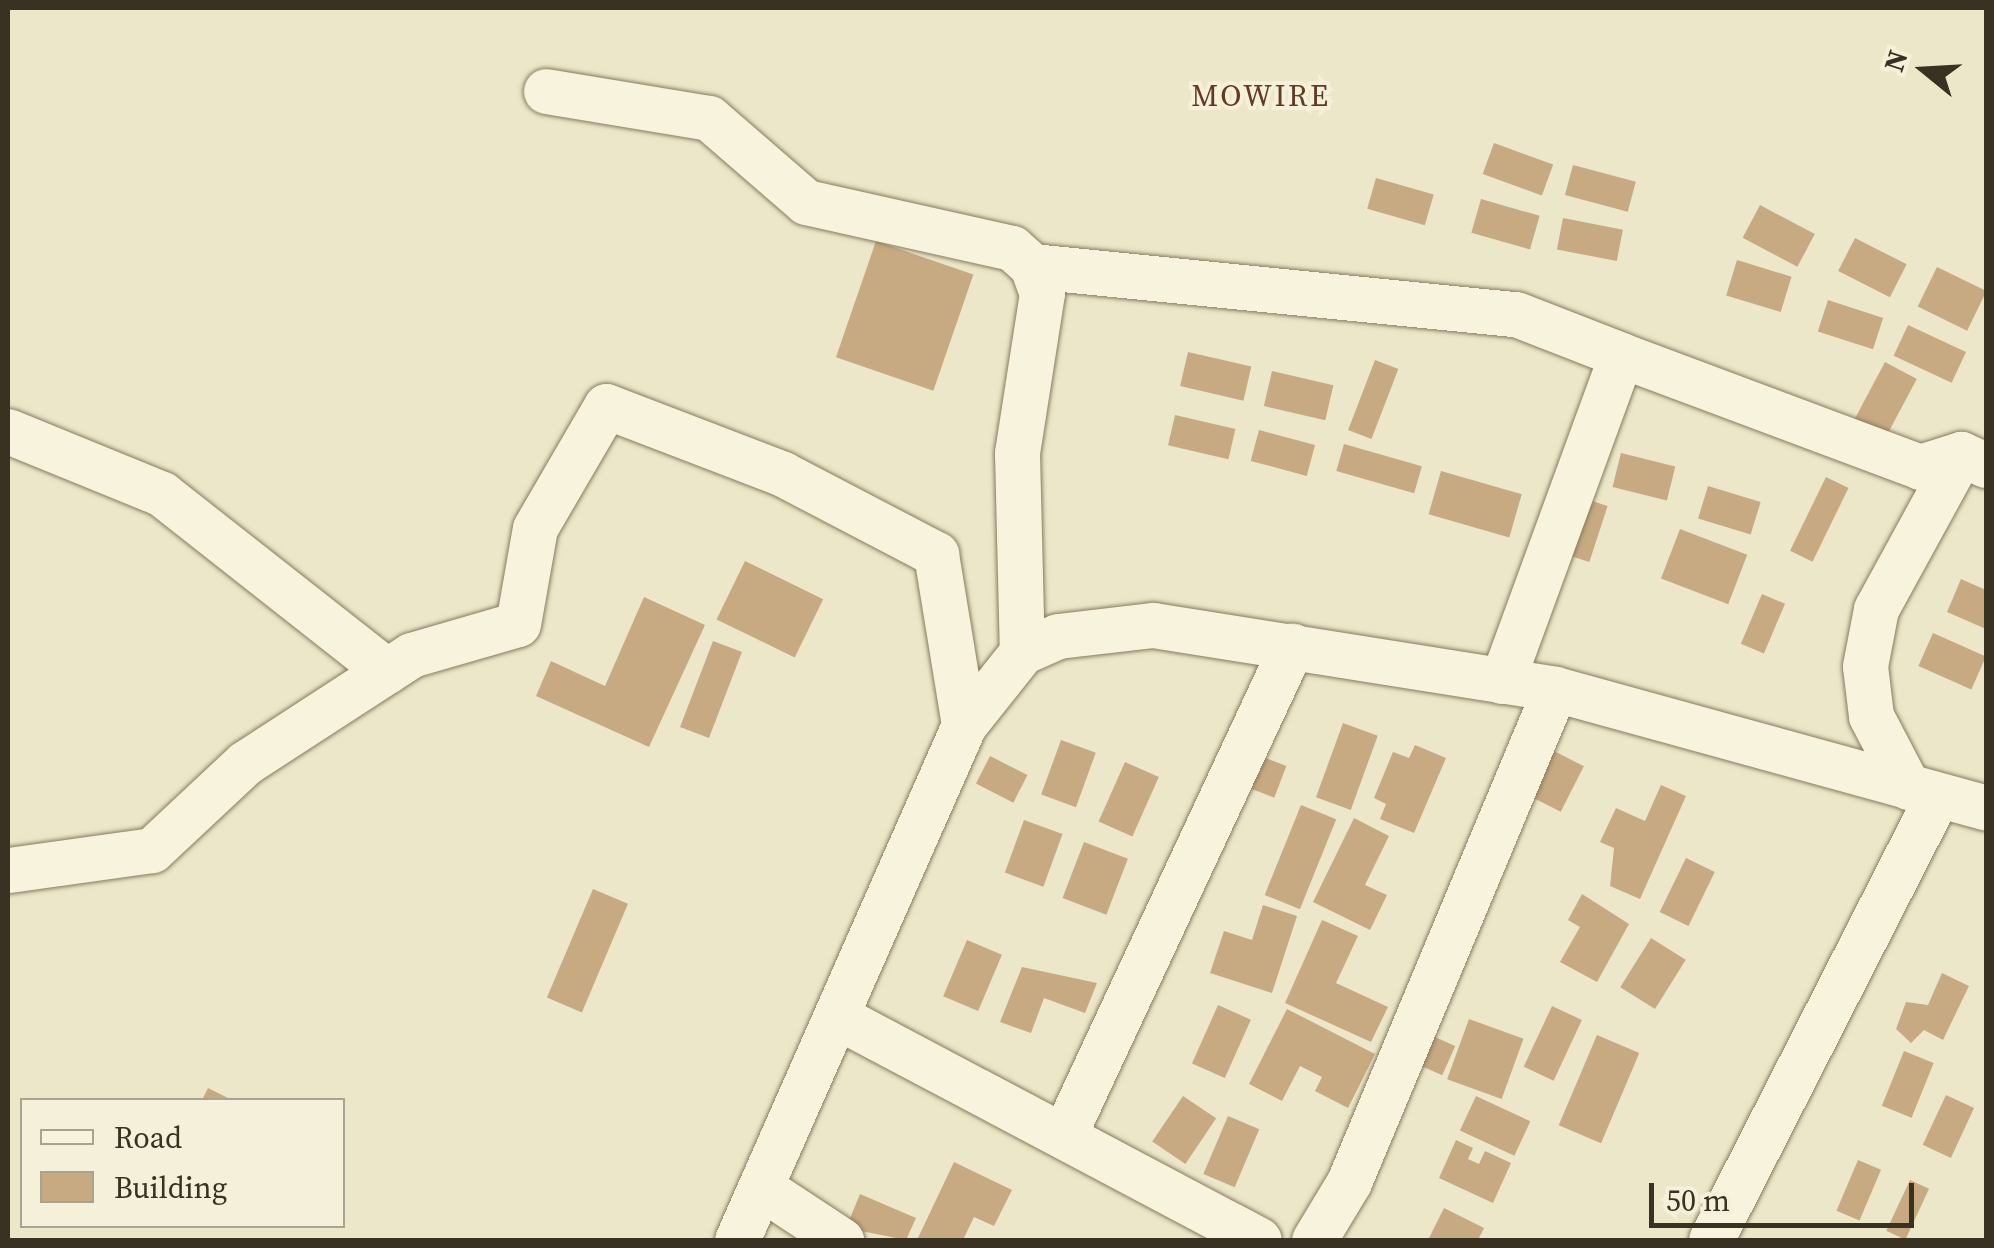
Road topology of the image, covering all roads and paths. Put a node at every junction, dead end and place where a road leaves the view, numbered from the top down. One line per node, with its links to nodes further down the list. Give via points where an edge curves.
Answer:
1 (546, 92): 2 (street, via 708,118 806,202 1012,248)
2 (1032, 266): 3 (street, via 1516,314); 7 (street, via 1042,293 1016,454)
3 (1621, 355): 5 (street, via 1920,467); 9 (street)
4 (8, 431): 8 (street, via 162,494)
5 (1974, 460): 12 (street, via 1876,609 1865,666 1870,716)
6 (1292, 646): 7 (street, via 1092,626); 9 (street); 16 (street)
7 (1022, 652): 11 (street)
8 (387, 670): 11 (street, via 518,624 535,528 606,406 783,474 936,554); 14 (street, via 245,763 152,850)
9 (1502, 681): 10 (street)
10 (1555, 690): 12 (street); 21 (street, via 1349,1182)
11 (964, 725): 15 (street)
12 (1922, 792): 13 (street); 22 (street)
13 (1986, 808)
14 (8, 870)
15 (838, 1017): 16 (street); 17 (street)
16 (1064, 1135): 20 (street)
17 (762, 1188): 18 (street); 19 (street)
18 (737, 1240)
19 (841, 1240)
20 (1259, 1240)
21 (1314, 1240)
22 (1711, 1240)

